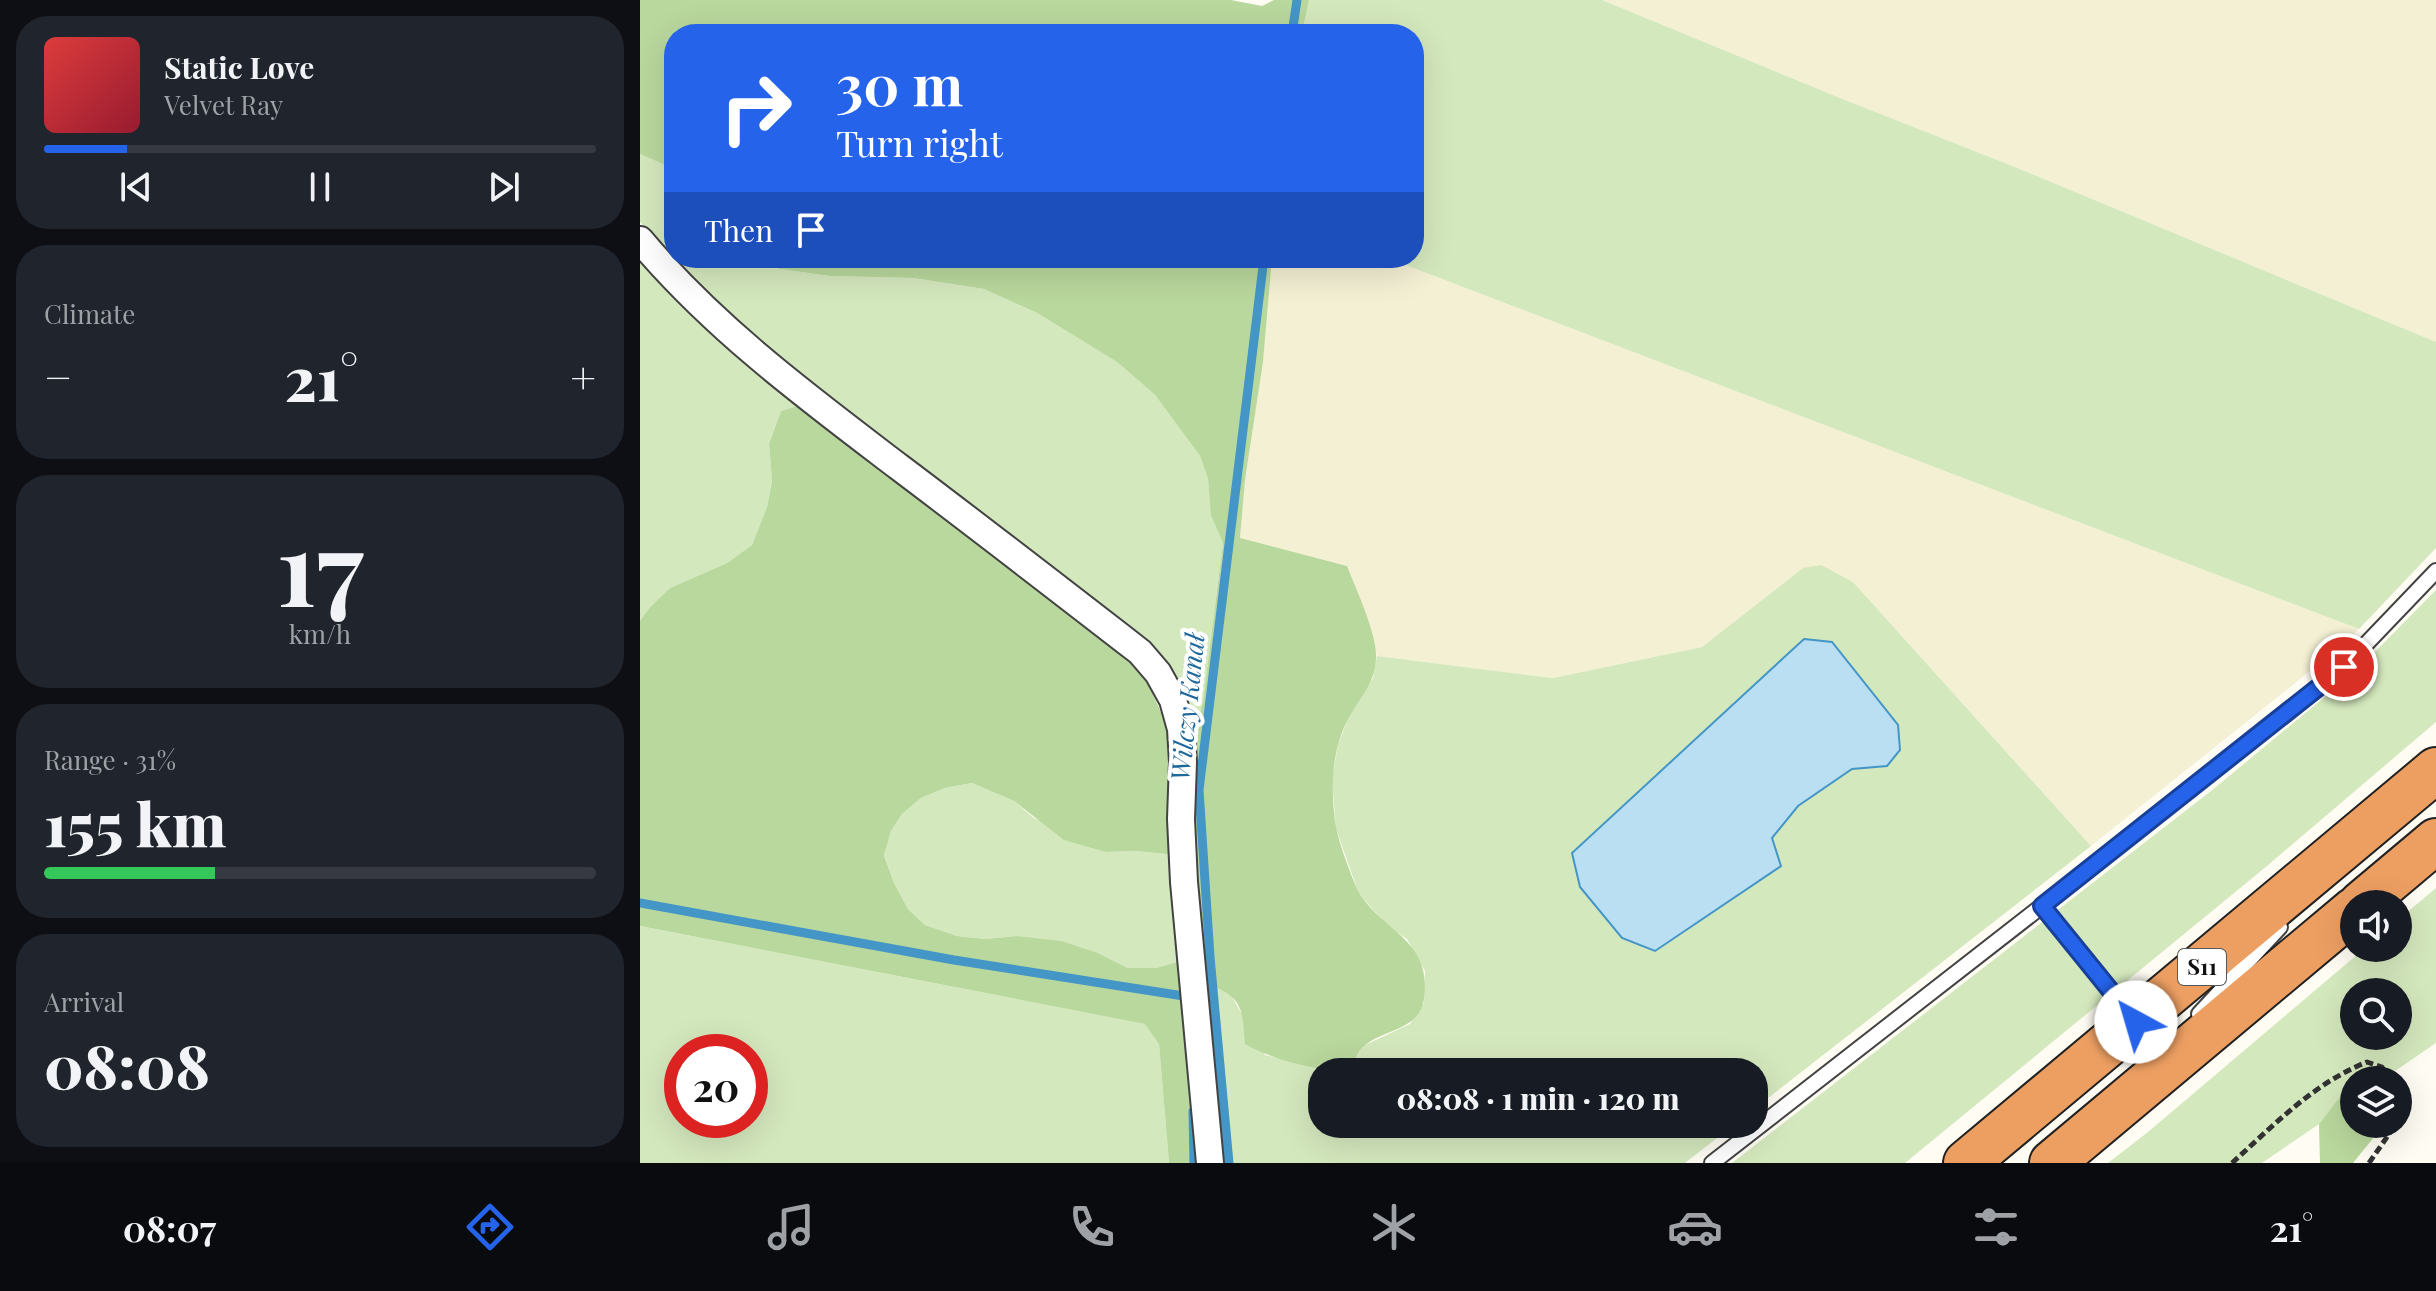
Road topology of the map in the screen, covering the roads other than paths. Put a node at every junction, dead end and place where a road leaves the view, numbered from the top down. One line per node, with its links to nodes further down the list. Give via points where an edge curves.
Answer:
1 (640, 240): 2 (street)
2 (664, 267)
3 (665, 268): 18 (street, via 789,384 1140,652 1158,673 1181,729 1184,882)
4 (2436, 571): 10 (lane, via 2344,667)
5 (2436, 770): 6 (highway, S11)
6 (2381, 818): 9 (lane); 16 (highway, S11)
7 (2427, 848): 8 (highway); 12 (lane)
8 (2378, 890)
9 (2305, 900)
10 (2042, 906): 16 (lane); 19 (lane)
11 (2294, 911): 14 (lane)
12 (2335, 916): 17 (highway, S11)
13 (2291, 937): 14 (lane)
14 (2240, 970): 15 (lane); 17 (lane)
15 (2191, 1000)
16 (2145, 1026): 20 (highway, S11, via 2068,1079)
17 (2093, 1129): 21 (highway, S11)
18 (1210, 1163)
19 (1712, 1163)
20 (1966, 1163)
21 (2052, 1163)

